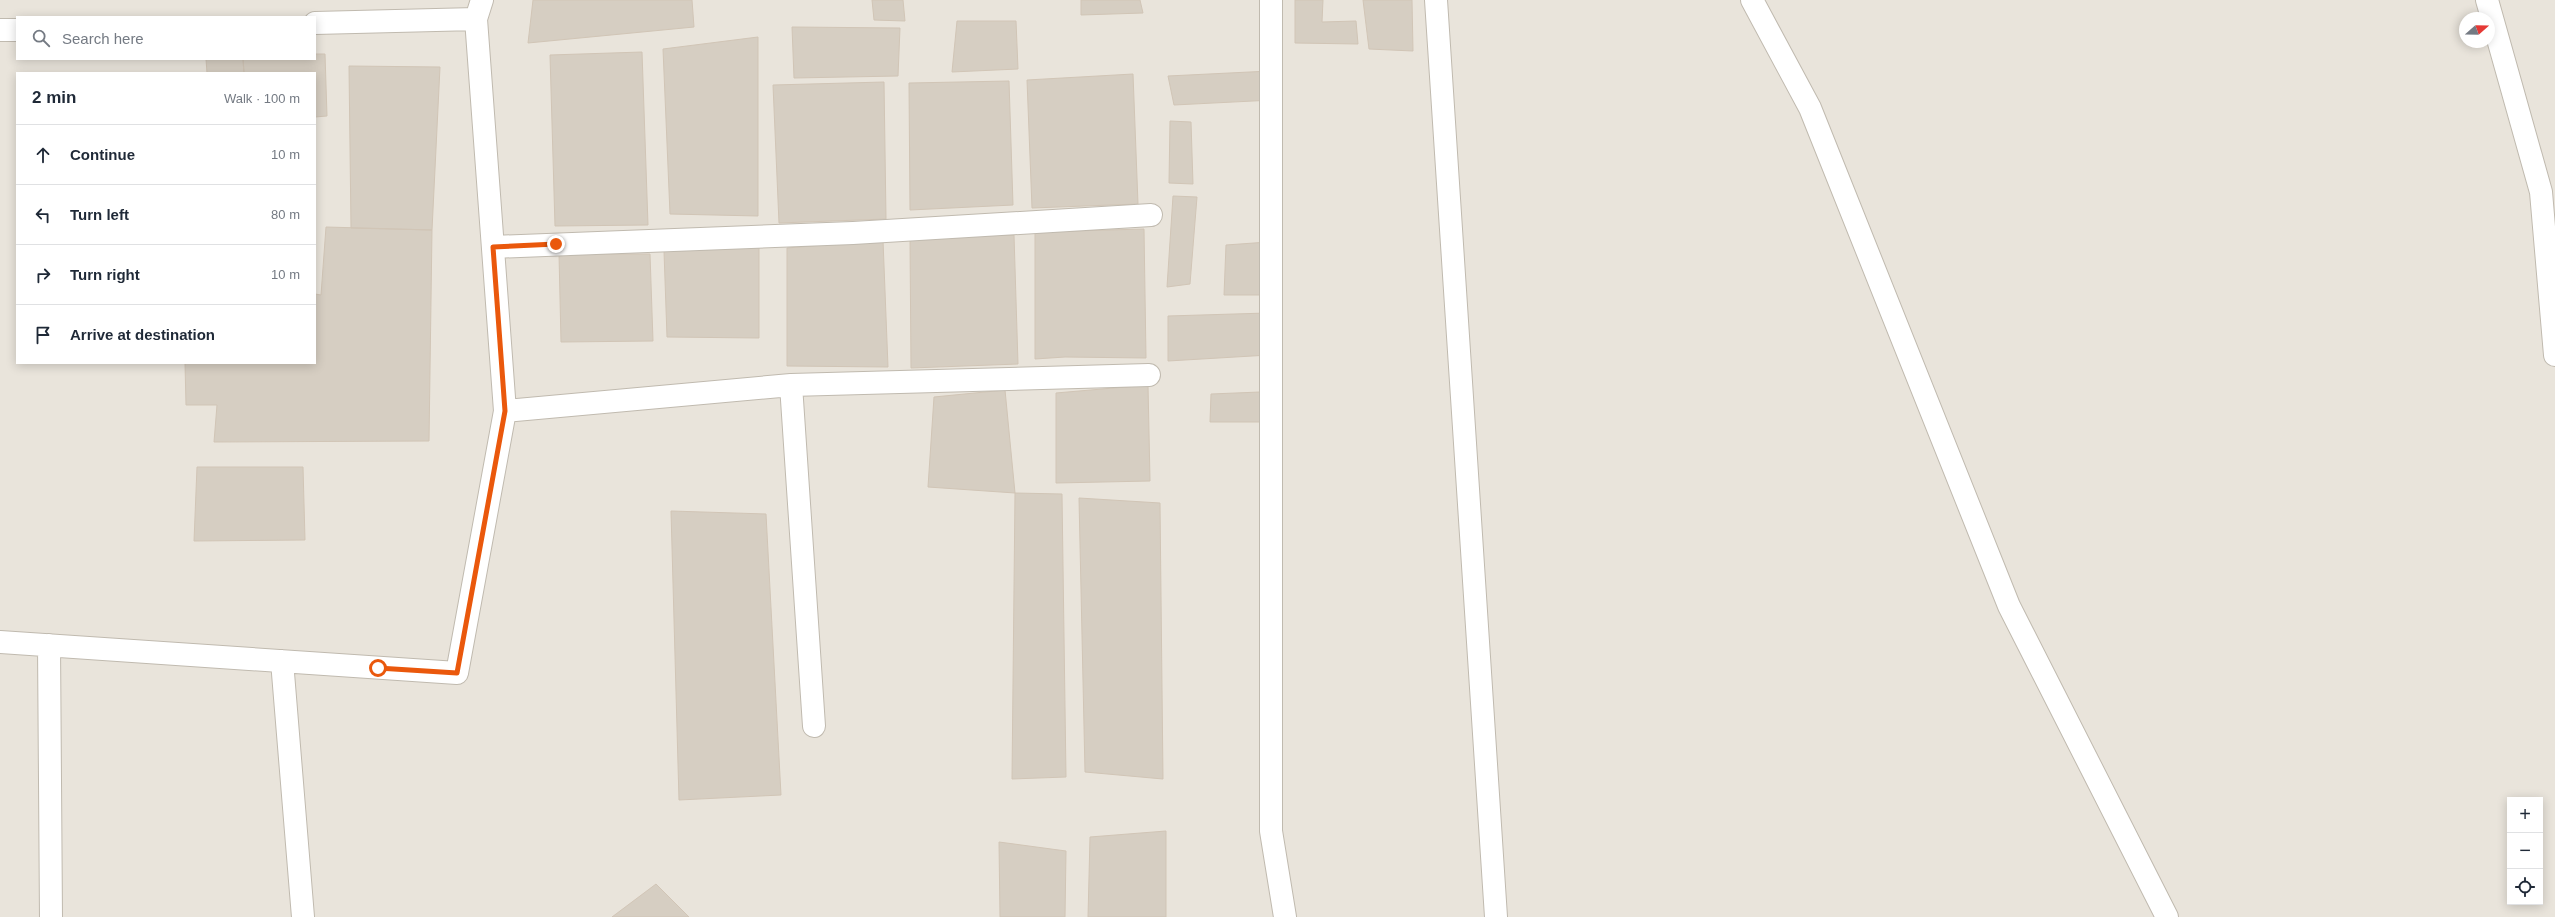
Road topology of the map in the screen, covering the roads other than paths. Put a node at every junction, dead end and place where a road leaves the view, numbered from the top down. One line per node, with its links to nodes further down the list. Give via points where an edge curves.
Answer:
1 (1270, 0): 21 (street, via 1271,831)
2 (1436, 0): 22 (street)
3 (1752, 0): 23 (street, via 1810,108 2009,606)
4 (2486, 0): 11 (street, via 2541,192)
5 (479, 9): 6 (street); 10 (street)
6 (316, 23)
7 (0, 30): 8 (street)
8 (16, 30)
9 (1151, 215): 10 (street, via 853,233)
10 (493, 247): 14 (street)
11 (2555, 355)
12 (1149, 375): 13 (street)
13 (791, 385): 14 (street); 18 (street)
14 (505, 411): 17 (street, via 457,673)
15 (0, 642): 16 (street)
16 (49, 645): 17 (street); 19 (street)
17 (282, 661): 20 (street)
18 (814, 726)
19 (51, 917)
20 (303, 917)
21 (1285, 917)
22 (1496, 917)
23 (2167, 917)

